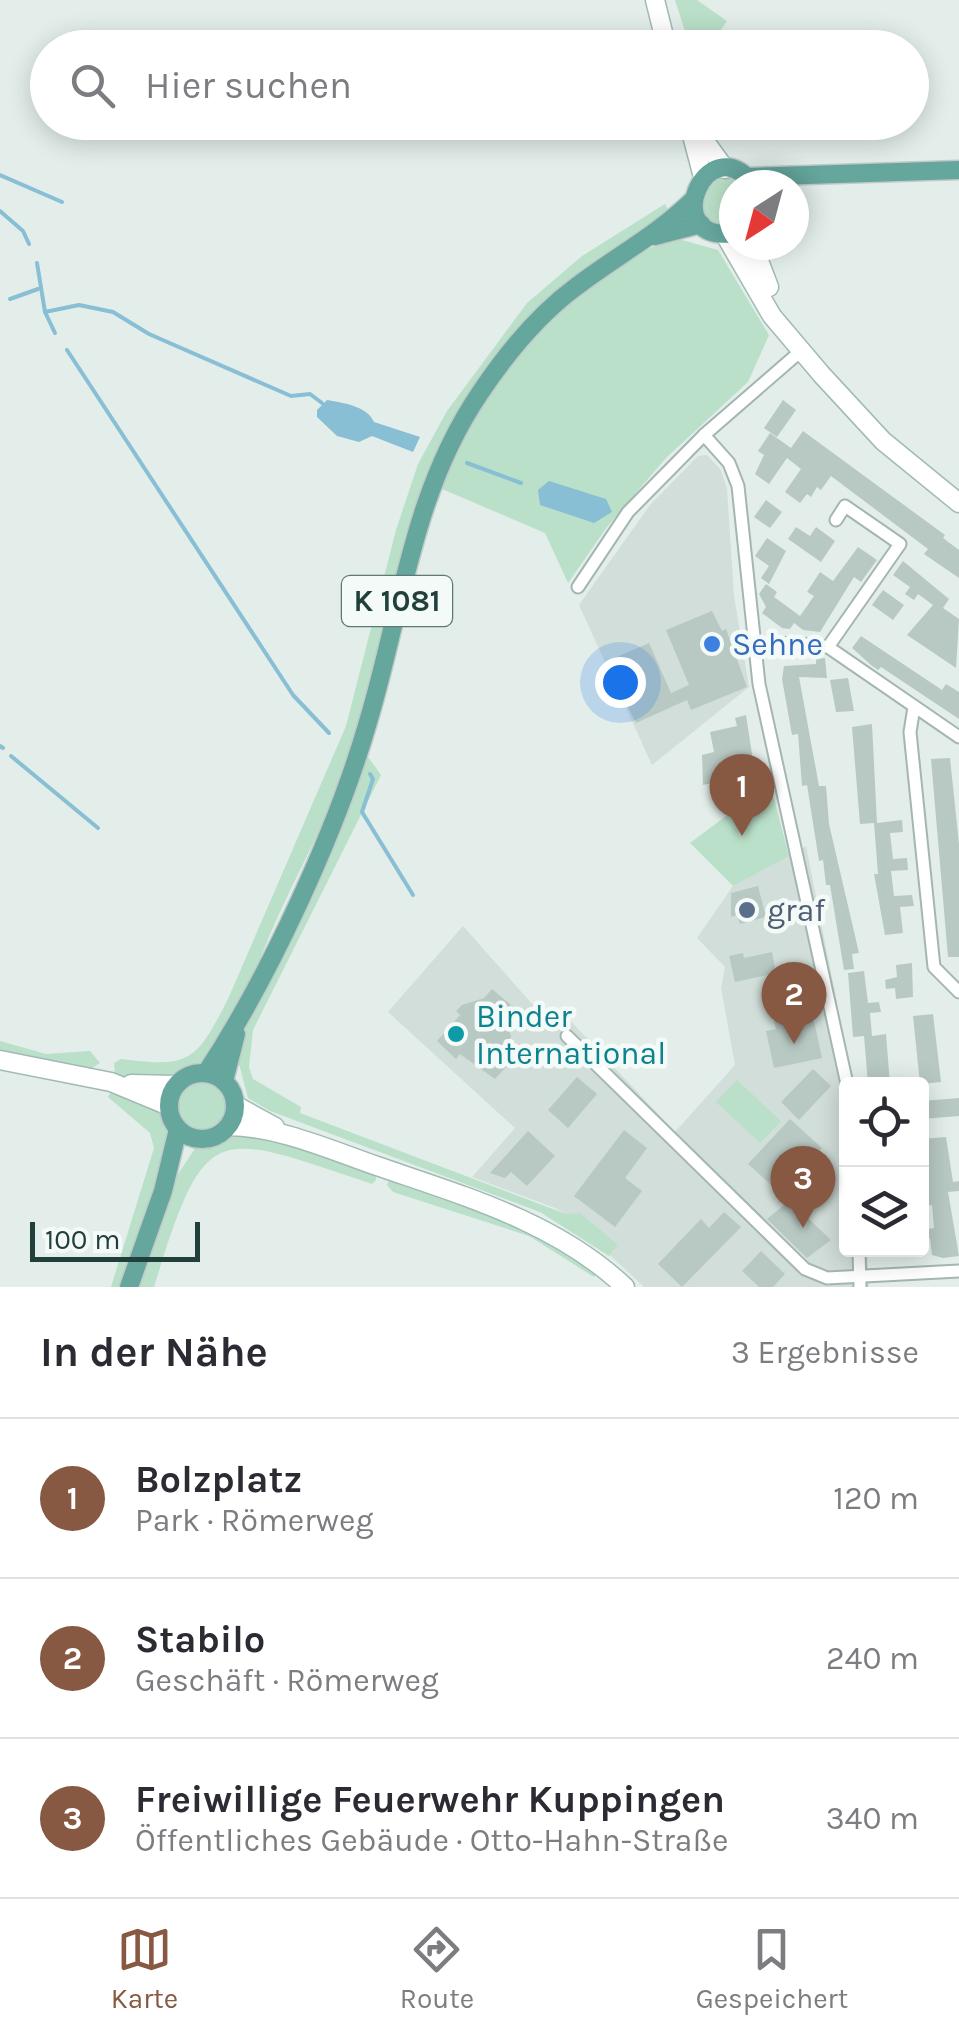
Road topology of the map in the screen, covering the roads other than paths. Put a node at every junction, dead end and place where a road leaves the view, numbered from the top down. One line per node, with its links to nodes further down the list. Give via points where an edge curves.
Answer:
1 (656, 0): 2 (street)
2 (663, 30)
3 (694, 140): 9 (street)
4 (704, 140): 5 (street)
5 (725, 168): 6 (main road); 9 (main road)
6 (729, 170)
7 (959, 170): 8 (main road)
8 (829, 175): 10 (main road); 11 (main road)
9 (703, 177): 12 (main road)
10 (809, 177)
11 (809, 181)
12 (693, 200): 13 (main road); 15 (main road, K 1081)
13 (701, 224): 14 (main road); 15 (main road, K 1081)
14 (719, 230)
15 (645, 239): 30 (main road, K 1081, via 574,288 530,330 448,447 412,540 357,757)
16 (743, 260): 18 (street, via 772,316)
17 (760, 260): 18 (street)
18 (798, 346): 19 (street); 20 (street, via 883,440)
19 (704, 435): 22 (street, via 628,512); 24 (street, via 729,463 738,486)
20 (959, 503)
21 (836, 520): 23 (street, via 845,506 900,544)
22 (578, 586)
23 (828, 647): 24 (street); 25 (street)
24 (754, 648): 31 (street)
25 (914, 707): 26 (street); 27 (street, via 910,732 934,967)
26 (959, 737)
27 (959, 992)
28 (567, 1036): 43 (street, via 805,1268)
29 (0, 1060): 32 (street)
30 (215, 1077): 33 (main road, via 186,1077); 34 (main road)
31 (846, 1077)
32 (111, 1082): 33 (street); 35 (street)
33 (176, 1086): 35 (main road)
34 (235, 1105): 36 (main road); 38 (street)
35 (169, 1106): 37 (main road)
36 (228, 1126): 38 (street); 39 (main road)
37 (178, 1129): 39 (main road); 40 (main road)
38 (293, 1136): 45 (street, via 525,1219)
39 (198, 1139): 40 (main road)
40 (164, 1191): 44 (main road)
41 (859, 1257): 43 (street)
42 (959, 1271): 43 (street)
43 (860, 1282)
44 (129, 1287)
45 (626, 1287)

